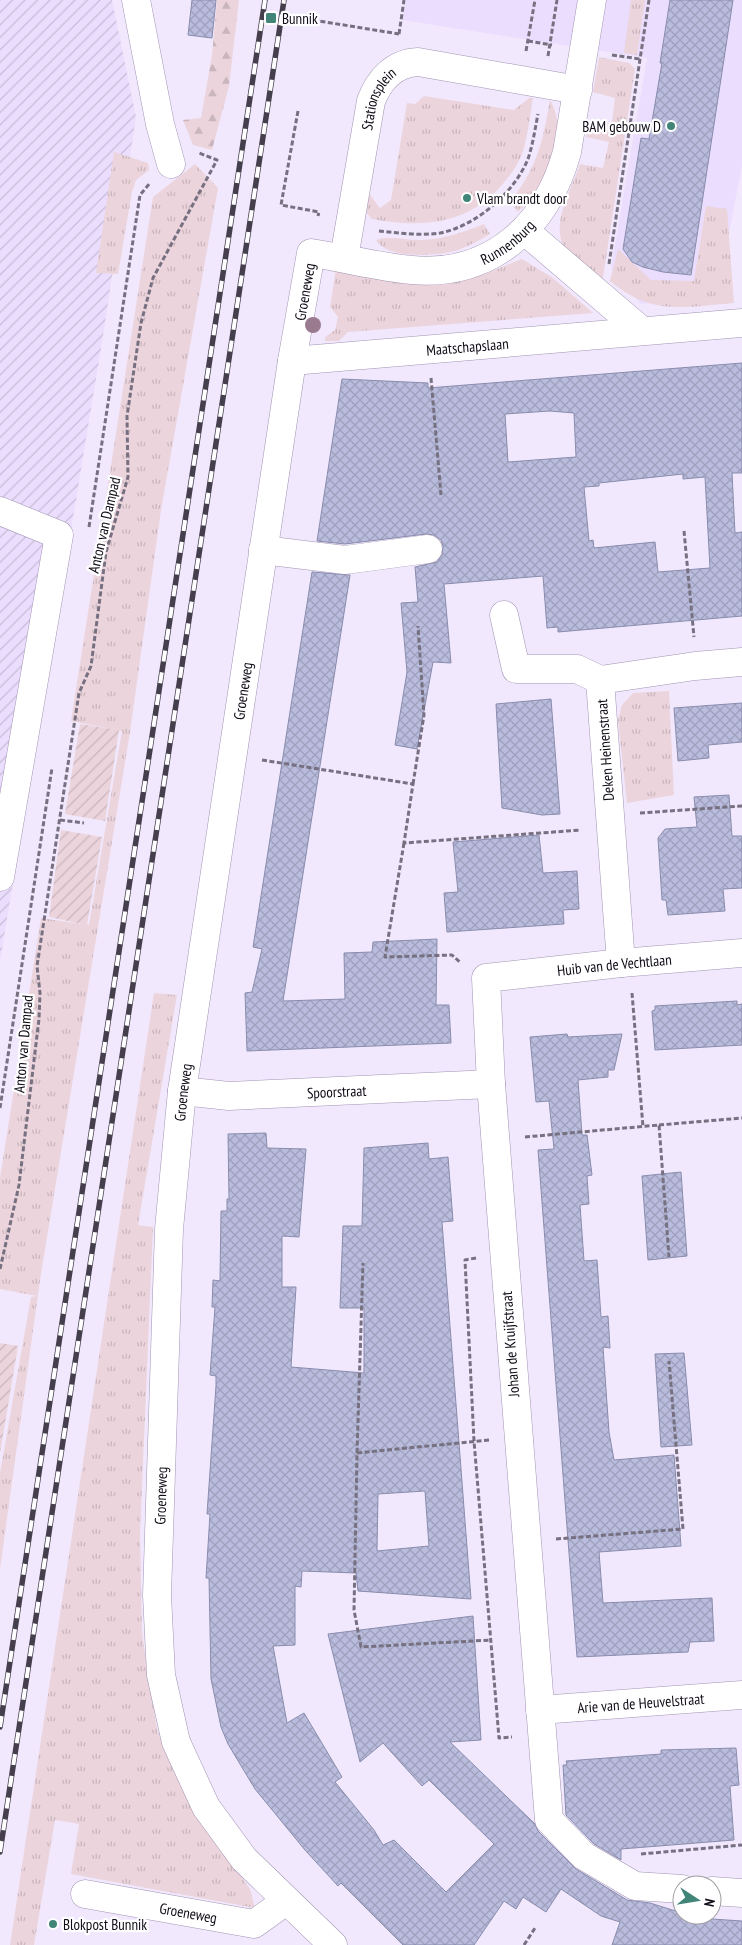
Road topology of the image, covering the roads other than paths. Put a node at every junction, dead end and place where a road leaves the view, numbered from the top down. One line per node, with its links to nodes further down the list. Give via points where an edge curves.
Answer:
1 (136, 0): 4 (street)
2 (592, 0): 3 (street, Runnenburg)
3 (578, 90): 5 (street, Runnenburg, via 561,175 540,213); 7 (street, Stationsplein, via 418,62 397,67 382,80 372,102)
4 (171, 164)
5 (525, 231): 7 (street, Runnenburg, via 497,253 457,267 413,270); 9 (street)
6 (311, 253): 7 (street, Runnenburg); 10 (street, Groeneweg)
7 (344, 258)
8 (742, 323): 9 (street, Maatschapslaan)
9 (642, 331): 10 (street, Maatschapslaan)
10 (292, 361): 13 (street, Groeneweg)
11 (0, 511): 17 (street, via 59,535)
12 (428, 548): 13 (street, via 345,560)
13 (263, 550): 22 (street, Groeneweg)
14 (504, 615): 16 (street, via 516,669 577,669)
15 (742, 662): 16 (street, Deken Heinenstraat)
16 (600, 680): 19 (street, Deken Heinenstraat)
17 (0, 877)
18 (742, 953): 19 (street, Huib van de Vechtlaan)
19 (621, 963): 20 (street, Huib van de Vechtlaan)
20 (486, 978): 21 (street, Johan de Kruijfstraat)
21 (491, 1084): 22 (street, Spoorstraat, via 228,1096); 24 (street, Johan de Kruijfstraat)
22 (182, 1091): 29 (street, Groeneweg, via 168,1238 157,1595 160,1675 176,1742 206,1807 244,1859)
23 (742, 1695): 24 (street, Arie van de Heuvelstraat)
24 (540, 1710): 25 (street, Johan de Kruijfstraat, via 549,1820 584,1856 635,1886)
25 (672, 1888)
26 (722, 1892): 27 (street)
27 (742, 1893)
28 (85, 1894): 29 (street, Groeneweg, via 254,1924)
29 (286, 1902): 30 (street, Groeneweg)
30 (333, 1945)

